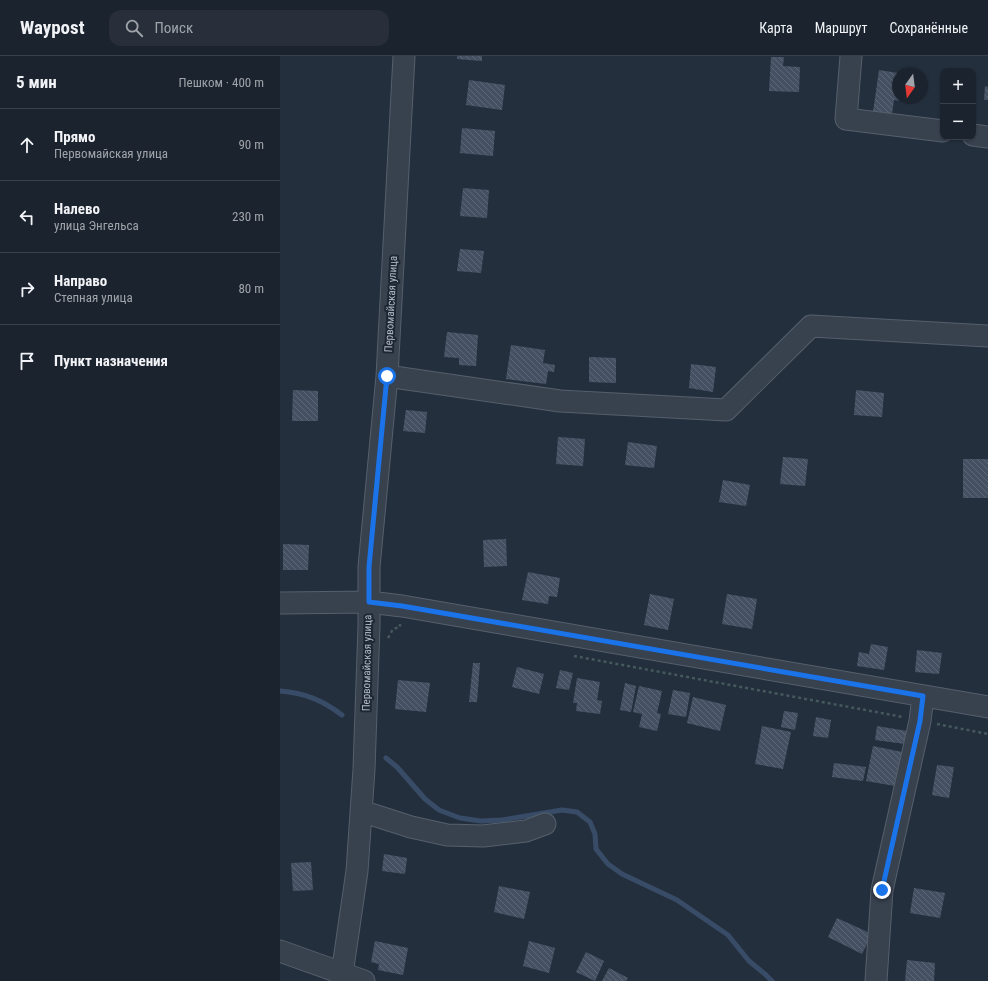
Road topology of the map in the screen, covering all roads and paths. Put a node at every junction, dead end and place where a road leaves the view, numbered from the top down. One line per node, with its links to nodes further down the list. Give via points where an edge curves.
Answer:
1 (404, 56): 7 (street, Первомайская улица)
2 (851, 56): 3 (street, via 846,119)
3 (940, 131)
4 (976, 135): 5 (street)
5 (988, 137)
6 (988, 336): 7 (street, via 811,326 726,410 560,401)
7 (387, 376): 8 (street, Первомайская улица, via 369,567)
8 (369, 602): 9 (street); 13 (street); 17 (street, Первомайская улица)
9 (280, 603)
10 (400, 620): 11 (path, via 400,627 390,633)
11 (387, 645)
12 (570, 655): 15 (path)
13 (923, 696): 14 (street); 15 (street)
14 (988, 707)
15 (920, 721): 16 (path); 22 (street, via 882,890)
16 (988, 734)
17 (361, 811): 18 (street, via 447,835 483,836 526,831); 20 (street, Первомайская улица, via 357,871)
18 (544, 824)
19 (280, 951): 20 (street)
20 (342, 977): 21 (street)
21 (364, 981)
22 (876, 981)

